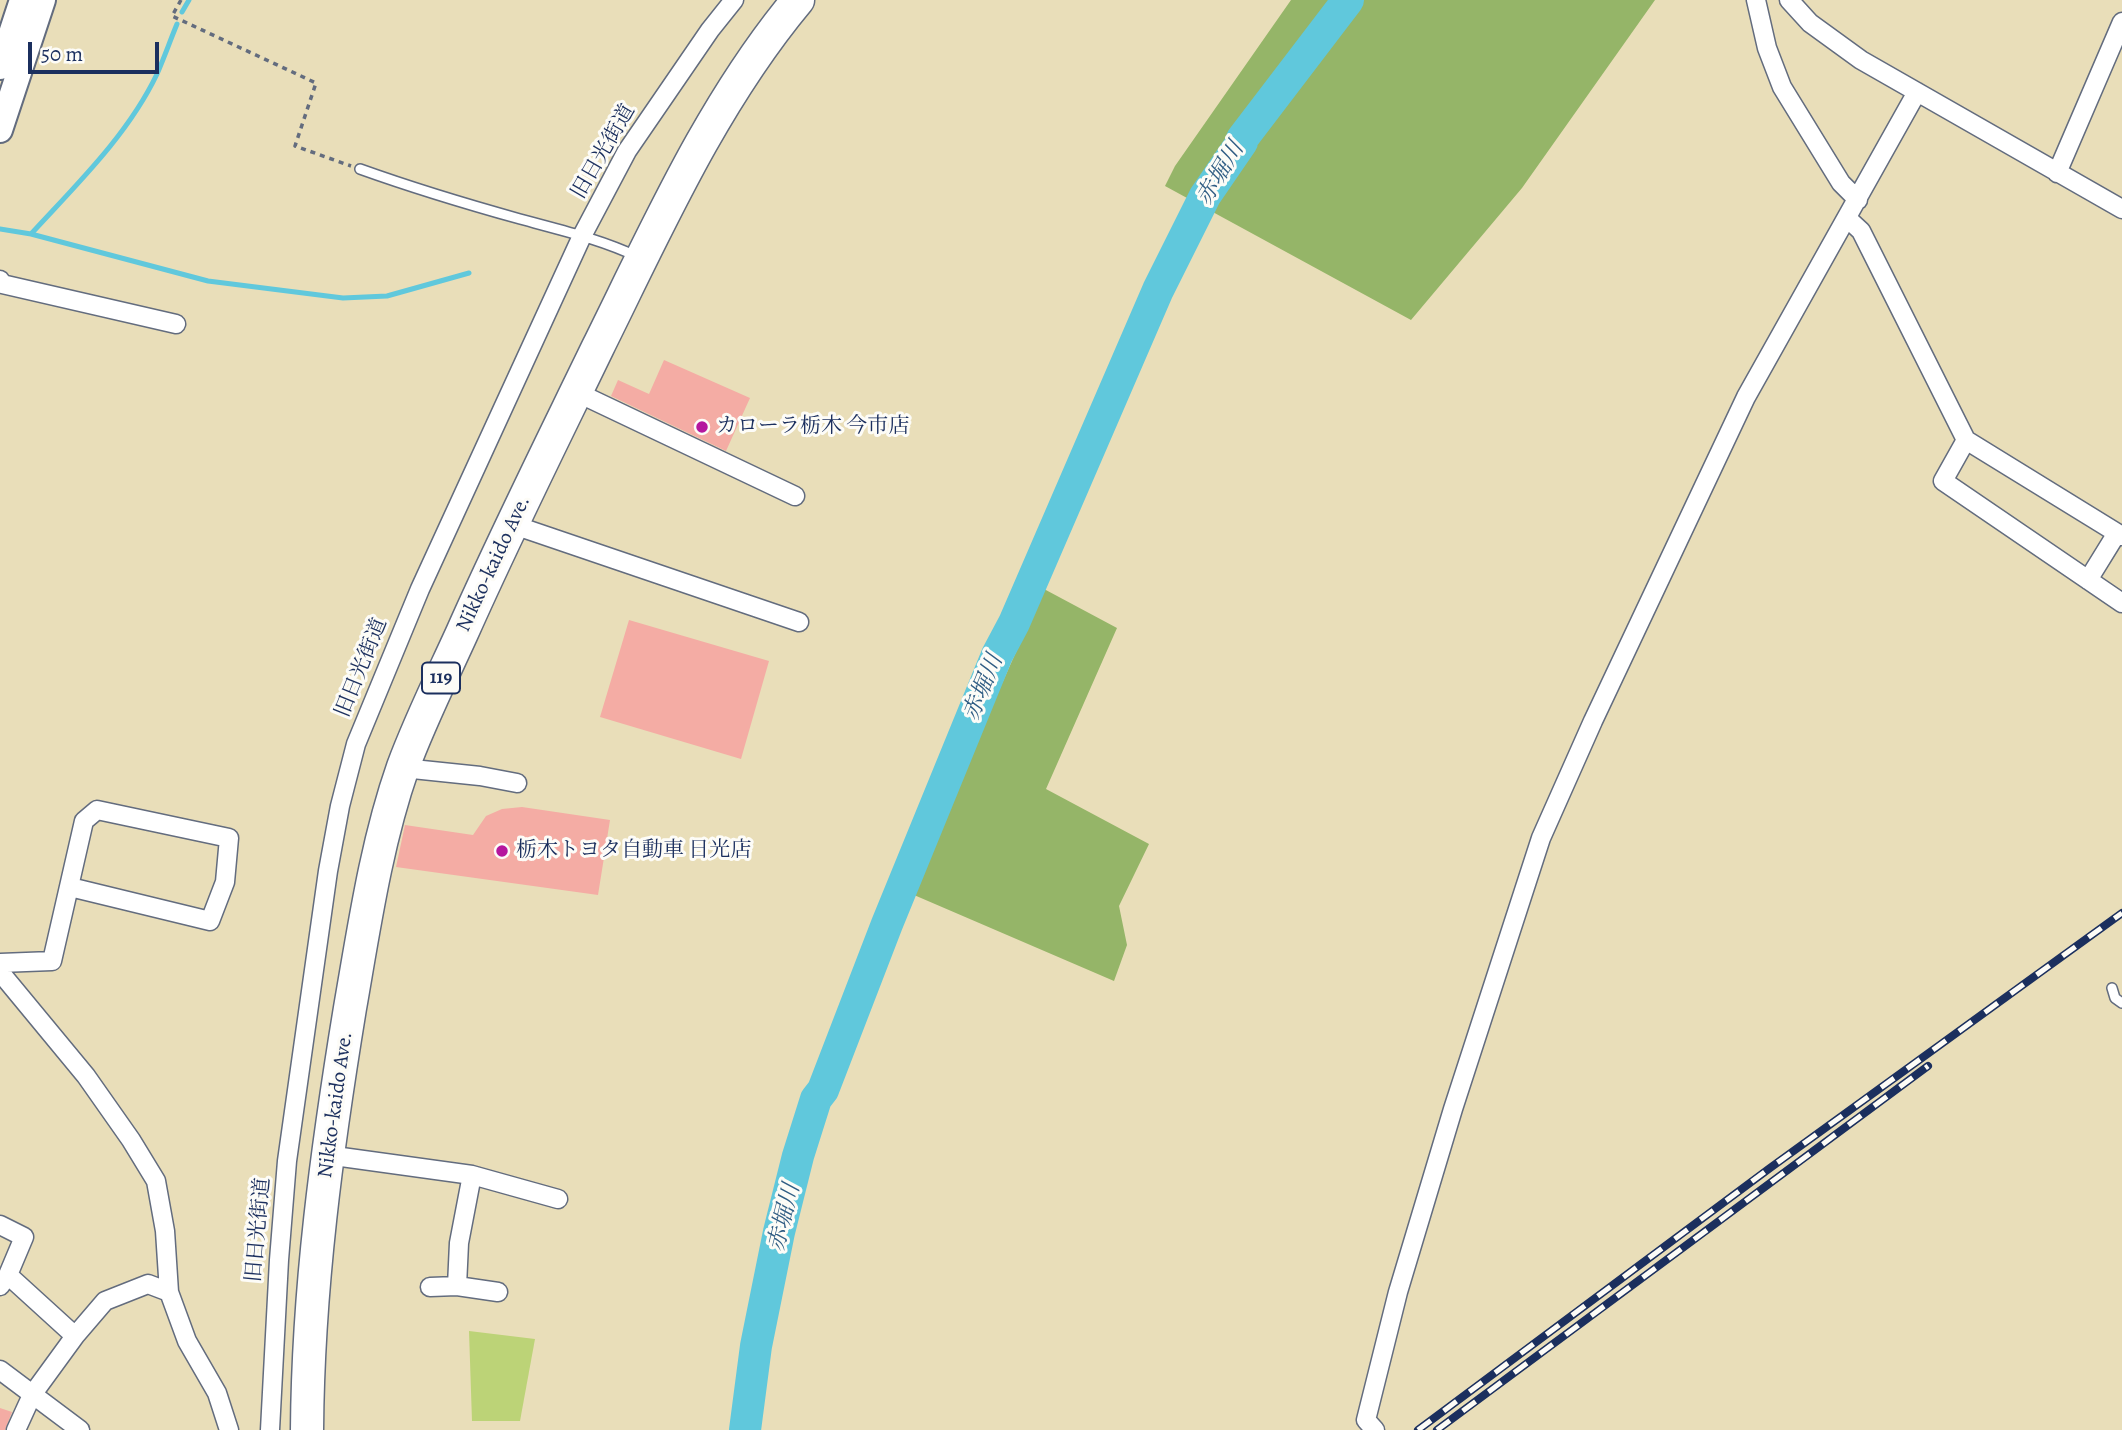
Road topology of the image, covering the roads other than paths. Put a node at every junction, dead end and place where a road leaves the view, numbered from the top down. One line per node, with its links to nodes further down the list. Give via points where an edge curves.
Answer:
1 (22, 0): 8 (street)
2 (43, 0): 10 (street)
3 (734, 0): 16 (street, 旧日光街道, via 627,151)
4 (798, 0): 17 (highway, Nikko-kaido Ave. / 119, via 706,134)
5 (1755, 0): 13 (street, via 1782,87 1841,183)
6 (1789, 0): 9 (street, via 1829,39)
7 (2122, 22): 12 (street)
8 (0, 67)
9 (1917, 92): 12 (street); 13 (street)
10 (0, 130)
11 (360, 169): 16 (lane, via 424,192)
12 (2057, 173): 14 (street)
13 (1858, 200): 15 (street)
14 (2122, 209)
15 (1847, 219): 21 (street, via 1861,231); 52 (street, via 1746,397 1541,838 1398,1292 1366,1420)
16 (582, 236): 17 (lane); 50 (street, 旧日光街道, via 420,589 356,744 328,871 287,1161)
17 (642, 259): 20 (highway, Nikko-kaido Ave. / 119)
18 (0, 280): 19 (street)
19 (176, 324)
20 (576, 392): 22 (street); 23 (highway, Nikko-kaido Ave. / 119)
21 (1966, 440): 24 (street); 25 (street, via 1943,481)
22 (794, 496)
23 (511, 524): 27 (street); 28 (highway, Nikko-kaido Ave. / 119)
24 (2120, 534): 25 (street)
25 (2088, 580): 26 (street)
26 (2122, 603)
27 (799, 622)
28 (403, 768): 29 (street); 35 (highway, Nikko-kaido Ave. / 119, via 361,944)
29 (517, 783)
30 (70, 887): 30 (street, via 84,821 97,810 229,838 225,882 210,921); 31 (street, via 52,961)
31 (0, 963)
32 (0, 972): 42 (street, via 86,1076 156,1181)
33 (2112, 988): 34 (lane, via 2115,999)
34 (2122, 1003)
35 (327, 1155): 36 (street); 51 (highway, Nikko-kaido Ave. / 119, via 317,1232)
36 (472, 1175): 37 (street); 40 (street, via 459,1243)
37 (558, 1199)
38 (0, 1225): 39 (street, via 24,1237)
39 (4, 1280): 44 (street)
40 (457, 1286): 41 (street); 43 (street)
41 (430, 1287)
42 (169, 1292): 44 (street, via 148,1284 105,1301); 49 (street, via 187,1341 218,1393)
43 (498, 1292)
44 (75, 1336): 46 (street)
45 (0, 1370): 46 (street)
46 (32, 1395): 47 (street); 48 (street)
47 (16, 1430)
48 (80, 1430)
49 (229, 1430)
50 (270, 1430)
51 (307, 1430)
52 (1376, 1430)

